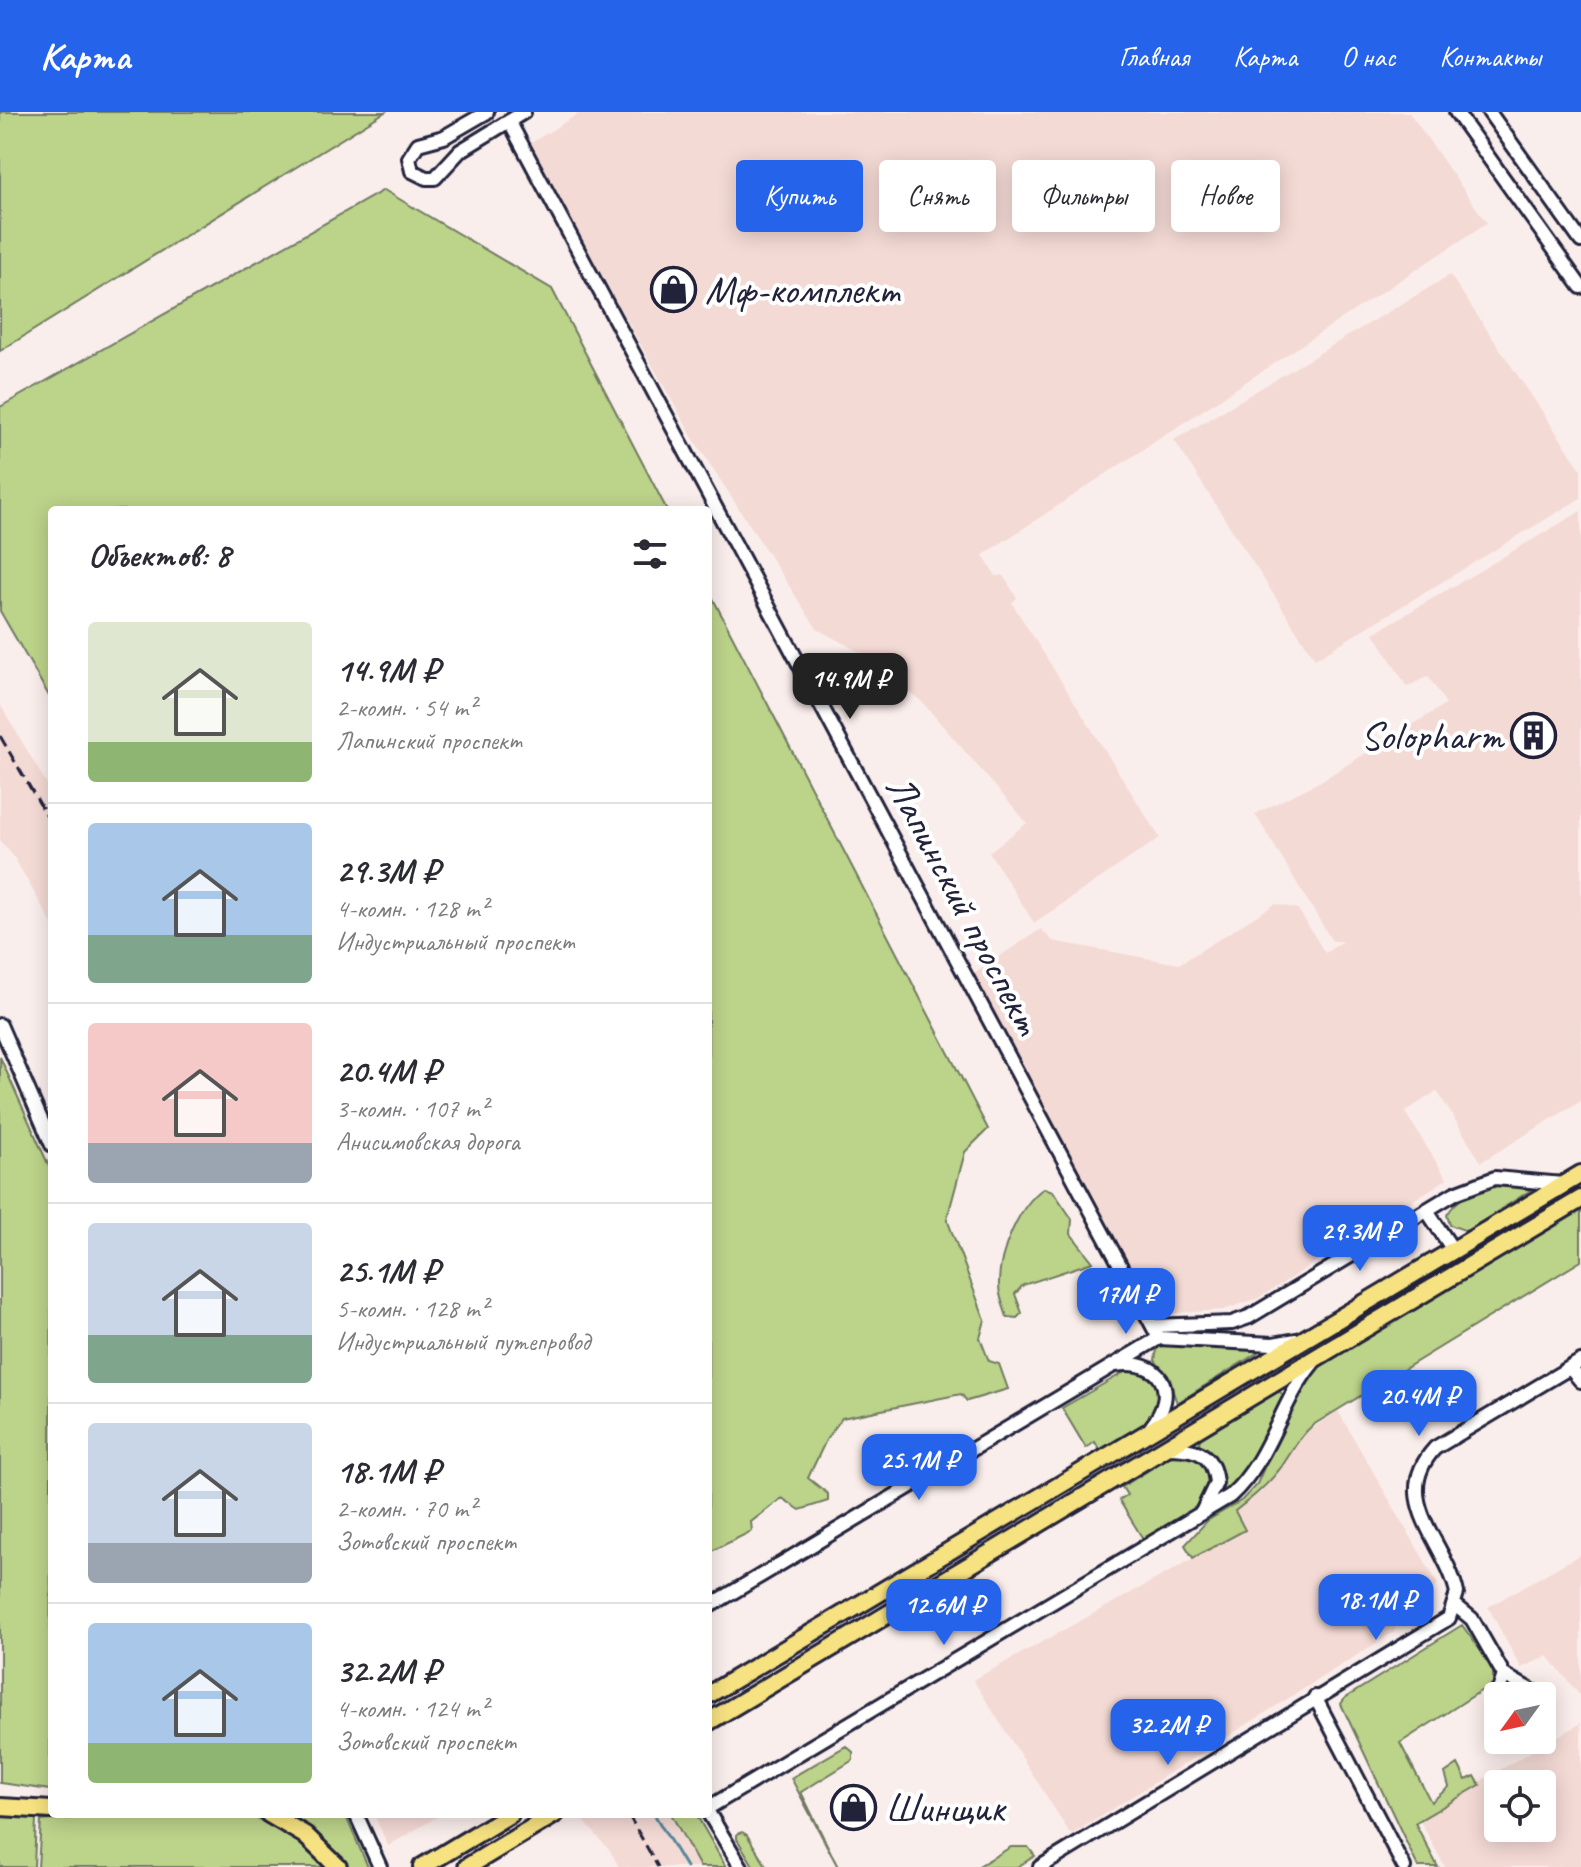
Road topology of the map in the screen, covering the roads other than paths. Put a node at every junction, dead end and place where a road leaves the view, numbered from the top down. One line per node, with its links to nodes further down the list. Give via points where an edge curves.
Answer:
1 (487, 112): 5 (street, via 444,137 418,144 409,158 412,171 435,178 454,155)
2 (524, 112): 5 (street)
3 (1456, 112): 7 (street)
4 (1489, 112): 6 (street)
5 (509, 121): 15 (street, Лапинский проспект)
6 (1581, 241)
7 (1581, 287)
8 (0, 1025): 9 (street)
9 (48, 1136)
10 (1581, 1174): 11 (main road)
11 (1563, 1184): 13 (street, via 1483,1180); 14 (main road)
12 (1581, 1199): 17 (main road)
13 (1427, 1211): 14 (street); 15 (street, via 1232,1323)
14 (1453, 1250): 16 (main road)
15 (1156, 1332): 16 (street, via 1273,1344); 19 (street)
16 (1307, 1338): 21 (main road)
17 (1317, 1357): 22 (main road); 23 (street, via 1299,1379 1246,1481)
18 (1575, 1364): 20 (street); 25 (street, via 1435,1448 1419,1469 1416,1495 1455,1581)
19 (1112, 1365): 21 (street, via 1139,1364 1160,1377 1165,1403); 24 (street)
20 (1581, 1381)
21 (1150, 1430): 29 (main road)
22 (1162, 1448): 23 (street, via 1199,1451 1209,1459 1216,1483); 31 (main road)
23 (1198, 1517): 33 (street)
24 (712, 1605)
25 (1455, 1605): 26 (street, via 1472,1619); 30 (street, via 1437,1627)
26 (1504, 1675): 27 (street); 28 (street)
27 (1502, 1682)
28 (1517, 1682)
29 (712, 1693)
30 (1315, 1697): 45 (street); 46 (street)
31 (712, 1720)
32 (0, 1807): 34 (main road)
33 (712, 1808)
34 (48, 1810)
35 (712, 1817): 44 (street)
36 (276, 1818): 40 (main road, via 305,1835)
37 (358, 1818): 41 (street)
38 (503, 1818): 42 (main road)
39 (548, 1818): 43 (main road)
40 (338, 1867)
41 (380, 1867)
42 (422, 1867)
43 (467, 1867)
44 (741, 1867)
45 (1040, 1867)
46 (1404, 1867)

